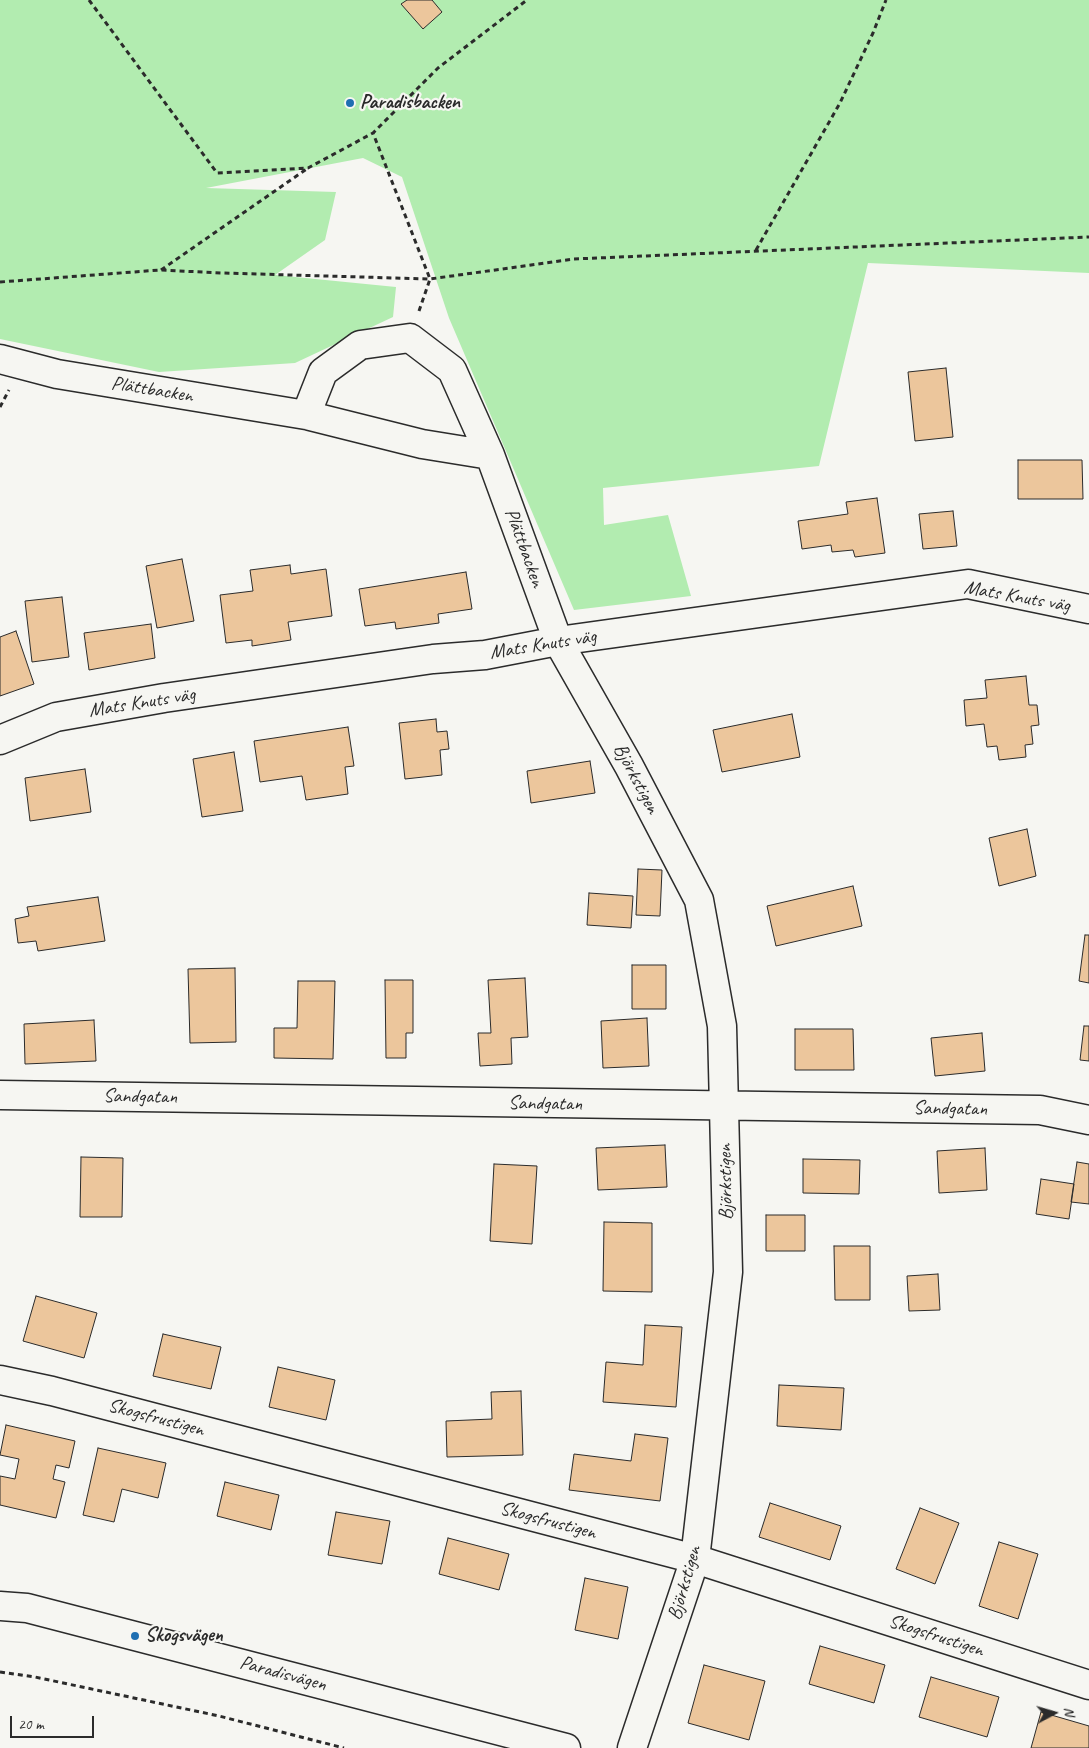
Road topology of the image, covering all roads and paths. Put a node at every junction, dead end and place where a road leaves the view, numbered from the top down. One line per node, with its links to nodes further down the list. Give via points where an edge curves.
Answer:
1 (89, 0): 5 (path, via 217,173)
2 (886, 0): 7 (path, via 840,103)
3 (525, 1): 4 (path, via 438,68)
4 (373, 133): 5 (path); 9 (path)
5 (308, 168): 8 (path)
6 (1089, 238): 7 (path)
7 (756, 250): 9 (path, via 574,259)
8 (160, 270): 9 (path); 10 (path)
9 (430, 278): 11 (path)
10 (0, 282)
11 (410, 338): 13 (street, via 360,345 323,372); 14 (street, Plättbacken, via 452,370)
12 (0, 359): 13 (street, Plättbacken, via 58,374)
13 (306, 415): 14 (street, Plättbacken, via 422,444)
14 (490, 455): 16 (street, Plättbacken)
15 (1089, 609): 16 (street, Mats Knuts väg, via 968,584)
16 (558, 641): 17 (street, Mats Knuts väg, via 485,655 423,661 66,715); 19 (street, Björkstigen, via 629,766 699,900 722,1026)
17 (0, 740)
18 (0, 1095): 19 (street, Sandgatan)
19 (724, 1106): 20 (street, Sandgatan, via 1040,1110); 22 (street, Björkstigen, via 728,1272)
20 (1089, 1120)
21 (0, 1380): 22 (street, Skogsfrustigen)
22 (695, 1559): 25 (street, Skogsfrustigen); 28 (street, Björkstigen)
23 (0, 1606): 27 (street, Paradisvägen, via 26,1608)
24 (0, 1672): 26 (path, via 209,1714)
25 (1089, 1685)
26 (344, 1748)
27 (566, 1748)
28 (632, 1748)

